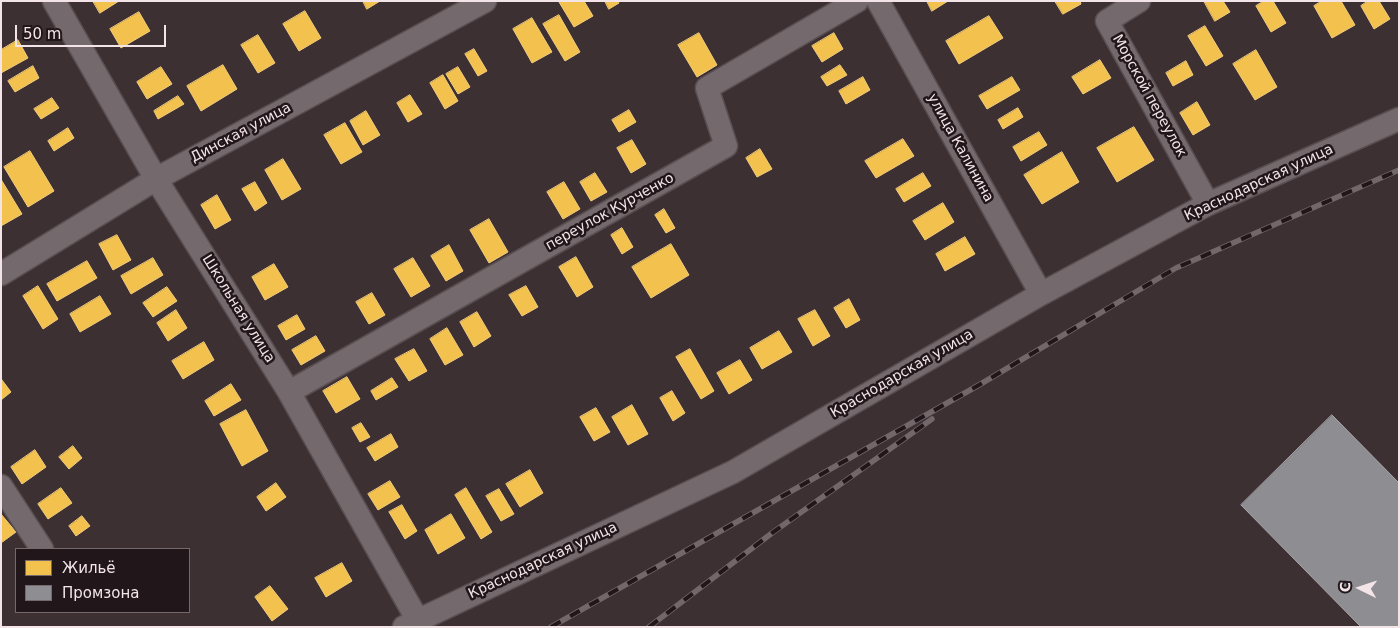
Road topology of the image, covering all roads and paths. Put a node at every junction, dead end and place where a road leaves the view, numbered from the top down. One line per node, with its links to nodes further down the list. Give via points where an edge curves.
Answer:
1 (54, 1): 7 (street, Школьная улица)
2 (485, 1): 7 (street, Динская улица)
3 (857, 1): 11 (street, переулок Курченко, via 706,88 726,146)
4 (878, 1): 10 (street, улица Калинина)
5 (1139, 1): 8 (street, Морской переулок, via 1107,21)
6 (1399, 119): 8 (street, Краснодарская улица)
7 (156, 179): 9 (street, Динская улица); 11 (street, Школьная улица)
8 (1208, 204): 10 (street, Краснодарская улица)
9 (1, 274)
10 (1041, 294): 14 (street, Краснодарская улица, via 733,472)
11 (290, 392): 14 (street, Школьная улица)
12 (1, 486): 13 (street)
13 (41, 548)
14 (411, 623)

